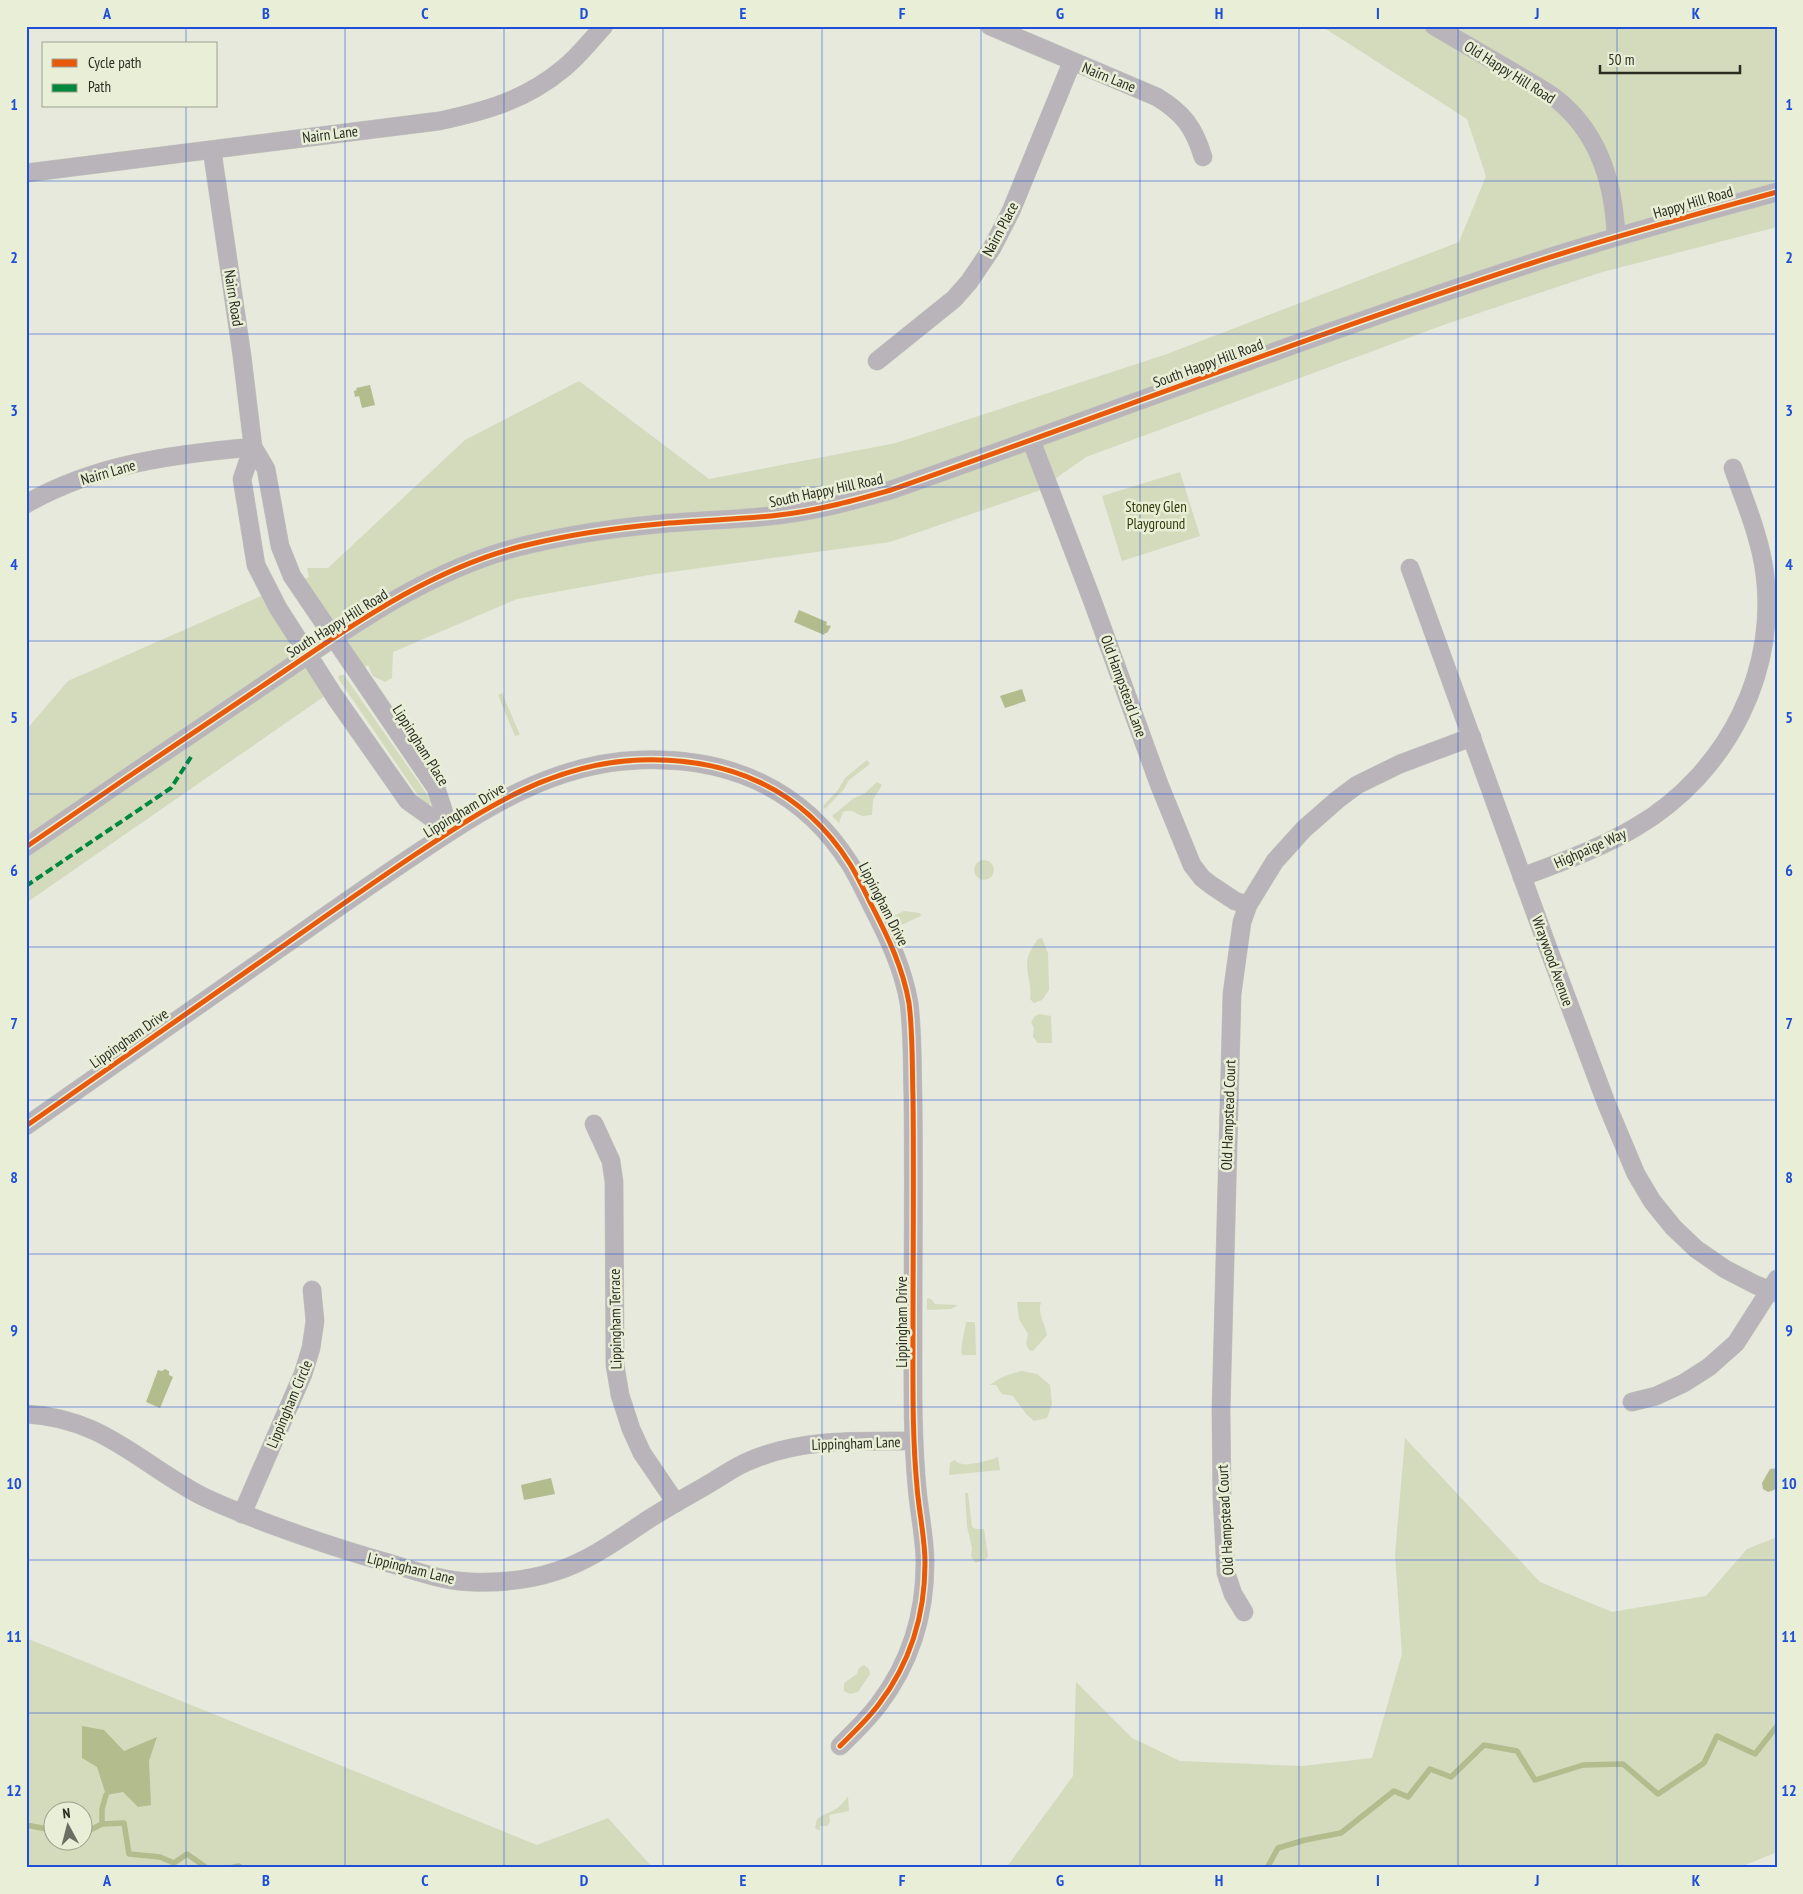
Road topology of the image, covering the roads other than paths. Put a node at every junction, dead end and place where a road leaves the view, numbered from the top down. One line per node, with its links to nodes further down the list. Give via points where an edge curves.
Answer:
1 (604, 26): 5 (street, Nairn Lane, via 566,67 543,85 517,99 480,112 439,121)
2 (990, 26): 4 (street, Nairn Lane)
3 (1434, 26): 9 (street, Old Happy Hill Road, via 1554,98 1573,114 1600,155 1610,180)
4 (1072, 62): 6 (street, Nairn Lane, via 1157,97 1173,107 1196,136); 10 (street, Nairn Place, via 1011,211 992,248 954,299)
5 (212, 150): 7 (street, Nairn Lane); 12 (street, Nairn Road)
6 (1203, 157)
7 (26, 172)
8 (1777, 192): 9 (street, Happy Hill Road)
9 (1616, 236): 11 (street, South Happy Hill Road, via 1345,326)
10 (877, 361)
11 (1031, 440): 16 (street, South Happy Hill Road, via 891,490 842,503 780,515 659,524 530,544 488,556 437,577); 22 (street, Old Hampstead Lane, via 1192,865 1211,885 1234,901)
12 (253, 447): 14 (street, Nairn Lane, via 167,457 120,467 61,486); 16 (street, Nairn Road, via 266,469 280,546 292,576); 17 (street, Nairn Road, via 242,479 256,565 278,608)
13 (1733, 468): 21 (street, Highpaige Way, via 1759,543 1767,592 1767,627 1762,659 1736,726 1698,778 1664,808 1604,845)
14 (26, 504)
15 (1410, 568): 18 (street, Wraywood Avenue)
16 (334, 638): 17 (street, South Happy Hill Road); 19 (street, Lippingham Place, via 436,788)
17 (309, 655): 19 (street, via 408,800); 20 (street, South Happy Hill Road)
18 (1472, 737): 21 (street, Wraywood Avenue); 22 (street, Old Hampstead Court, via 1400,764 1357,785 1304,829 1275,860)
19 (450, 831): 24 (street, Lippingham Drive); 29 (street, Lippingham Drive, via 521,790 560,775 600,764 673,760 744,774 771,787 797,804 841,851 891,943 908,1001 914,1131)
20 (26, 847)
21 (1522, 876): 25 (street, Wraywood Avenue, via 1607,1105 1636,1174 1652,1202 1696,1249 1725,1269)
22 (1248, 905): 32 (street, Old Hampstead Court, via 1238,939 1232,994 1221,1387 1226,1573 1232,1594)
23 (594, 1124): 30 (street, Lippingham Terrace, via 612,1163 615,1365 620,1395 642,1453)
24 (26, 1126)
25 (1774, 1288): 27 (street, via 1736,1342 1709,1367 1656,1396)
26 (312, 1290): 31 (street, Lippingham Circle, via 315,1321 303,1374)
27 (1632, 1402)
28 (26, 1414): 31 (street, Lippingham Lane, via 76,1422 102,1433 199,1495)
29 (914, 1441): 30 (street, Lippingham Lane, via 827,1442 776,1451 747,1462); 33 (street, Lippingham Drive, via 925,1558 918,1622 896,1680 877,1708)
30 (676, 1503): 31 (street, Lippingham Lane, via 606,1548 558,1571 502,1582 445,1579 354,1554)
31 (242, 1514)
32 (1244, 1612)
33 (840, 1746)

